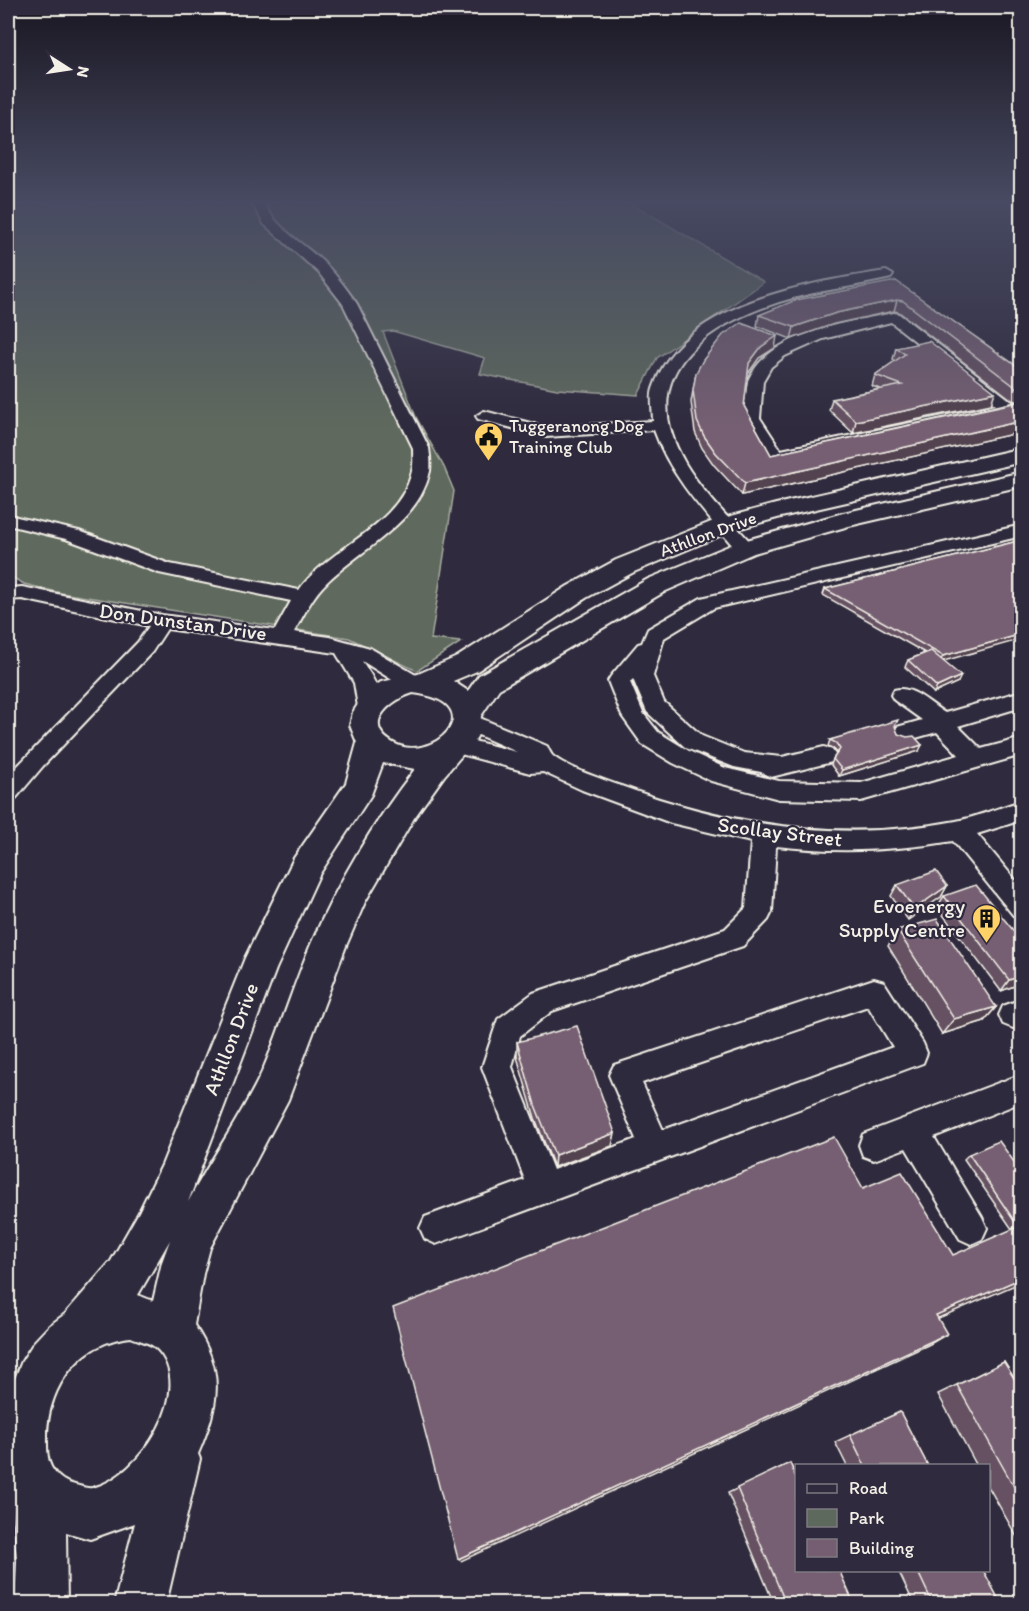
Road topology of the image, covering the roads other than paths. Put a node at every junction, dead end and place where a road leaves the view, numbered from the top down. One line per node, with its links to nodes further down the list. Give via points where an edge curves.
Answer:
1 (331, 278): 16 (street, via 350,304 423,457 421,475 407,502 318,579)
2 (865, 278): 3 (street, via 826,284 751,306)
3 (722, 320): 4 (street); 8 (street, via 684,347 669,367 659,405)
4 (740, 327)
5 (772, 339): 6 (street)
6 (793, 347): 6 (street, via 828,331 894,317 1009,406 776,456 752,417 754,399 758,374 777,354)
7 (484, 416): 8 (street, via 546,432)
8 (661, 426): 12 (street, via 673,456)
9 (1022, 455): 12 (main road, Athllon Drive)
10 (1022, 479): 14 (main road, Athllon Drive, via 843,520)
11 (8, 520): 16 (street, via 72,535 166,569)
12 (726, 525): 14 (street); 21 (main road, Athllon Drive, via 625,566 577,592 467,664)
13 (1022, 530): 18 (street, via 708,603)
14 (745, 548): 26 (main road, Athllon Drive, via 657,585 489,682)
15 (12, 590): 17 (street, Don Dunstan Drive)
16 (304, 597): 19 (street)
17 (162, 622): 19 (street, Don Dunstan Drive); 33 (street, via 145,647)
18 (655, 635): 31 (street, via 642,676 655,706 694,742 742,761); 32 (street, via 619,681 633,716 650,738)
19 (282, 636): 20 (street, Don Dunstan Drive)
20 (344, 650): 21 (street, Don Dunstan Drive, via 363,653 399,677); 25 (street, via 364,682)
21 (418, 683): 25 (main road, via 384,692); 26 (main road, via 434,684 453,692 465,705)
22 (902, 694): 24 (street)
23 (1022, 699): 24 (street)
24 (941, 722): 27 (street); 30 (street)
25 (371, 725): 26 (main road, via 392,754 404,757 431,756); 45 (main road, Athllon Drive, via 368,763 360,787 306,868 258,969 178,1177 126,1276)
26 (460, 731): 36 (street, Scollay Street, via 530,764 545,763 643,805 703,823); 46 (main road, Athllon Drive, via 402,808 337,924 264,1110 191,1240)
27 (904, 733)
28 (1022, 746): 30 (street)
29 (824, 756): 31 (street)
30 (976, 759): 32 (street, via 861,792 779,790)
31 (787, 766): 32 (street)
32 (719, 776)
33 (8, 792)
34 (1022, 810): 35 (street, Scollay Street)
35 (959, 830): 36 (street, Scollay Street, via 872,841); 37 (street)
36 (764, 835): 42 (street, via 759,912 735,938 543,1002 508,1028 497,1067)
37 (1022, 907)
38 (1022, 1088): 39 (street)
39 (913, 1130): 40 (street); 44 (street)
40 (874, 1145)
41 (656, 1148): 41 (street, via 756,1111 914,1053 874,991 624,1075); 42 (street)
42 (544, 1188): 43 (street)
43 (436, 1228)
44 (971, 1228)
45 (81, 1330): 46 (main road, via 115,1316 131,1315 157,1321); 47 (main road)
46 (171, 1330): 48 (main road, via 190,1360 194,1379 189,1424)
47 (23, 1380): 49 (main road, via 28,1395 21,1419)
48 (179, 1447): 49 (main road, via 149,1485 113,1507 81,1513 67,1510 52,1504); 51 (main road)
49 (23, 1478): 50 (main road, via 43,1544)
50 (41, 1604)
51 (140, 1604)

